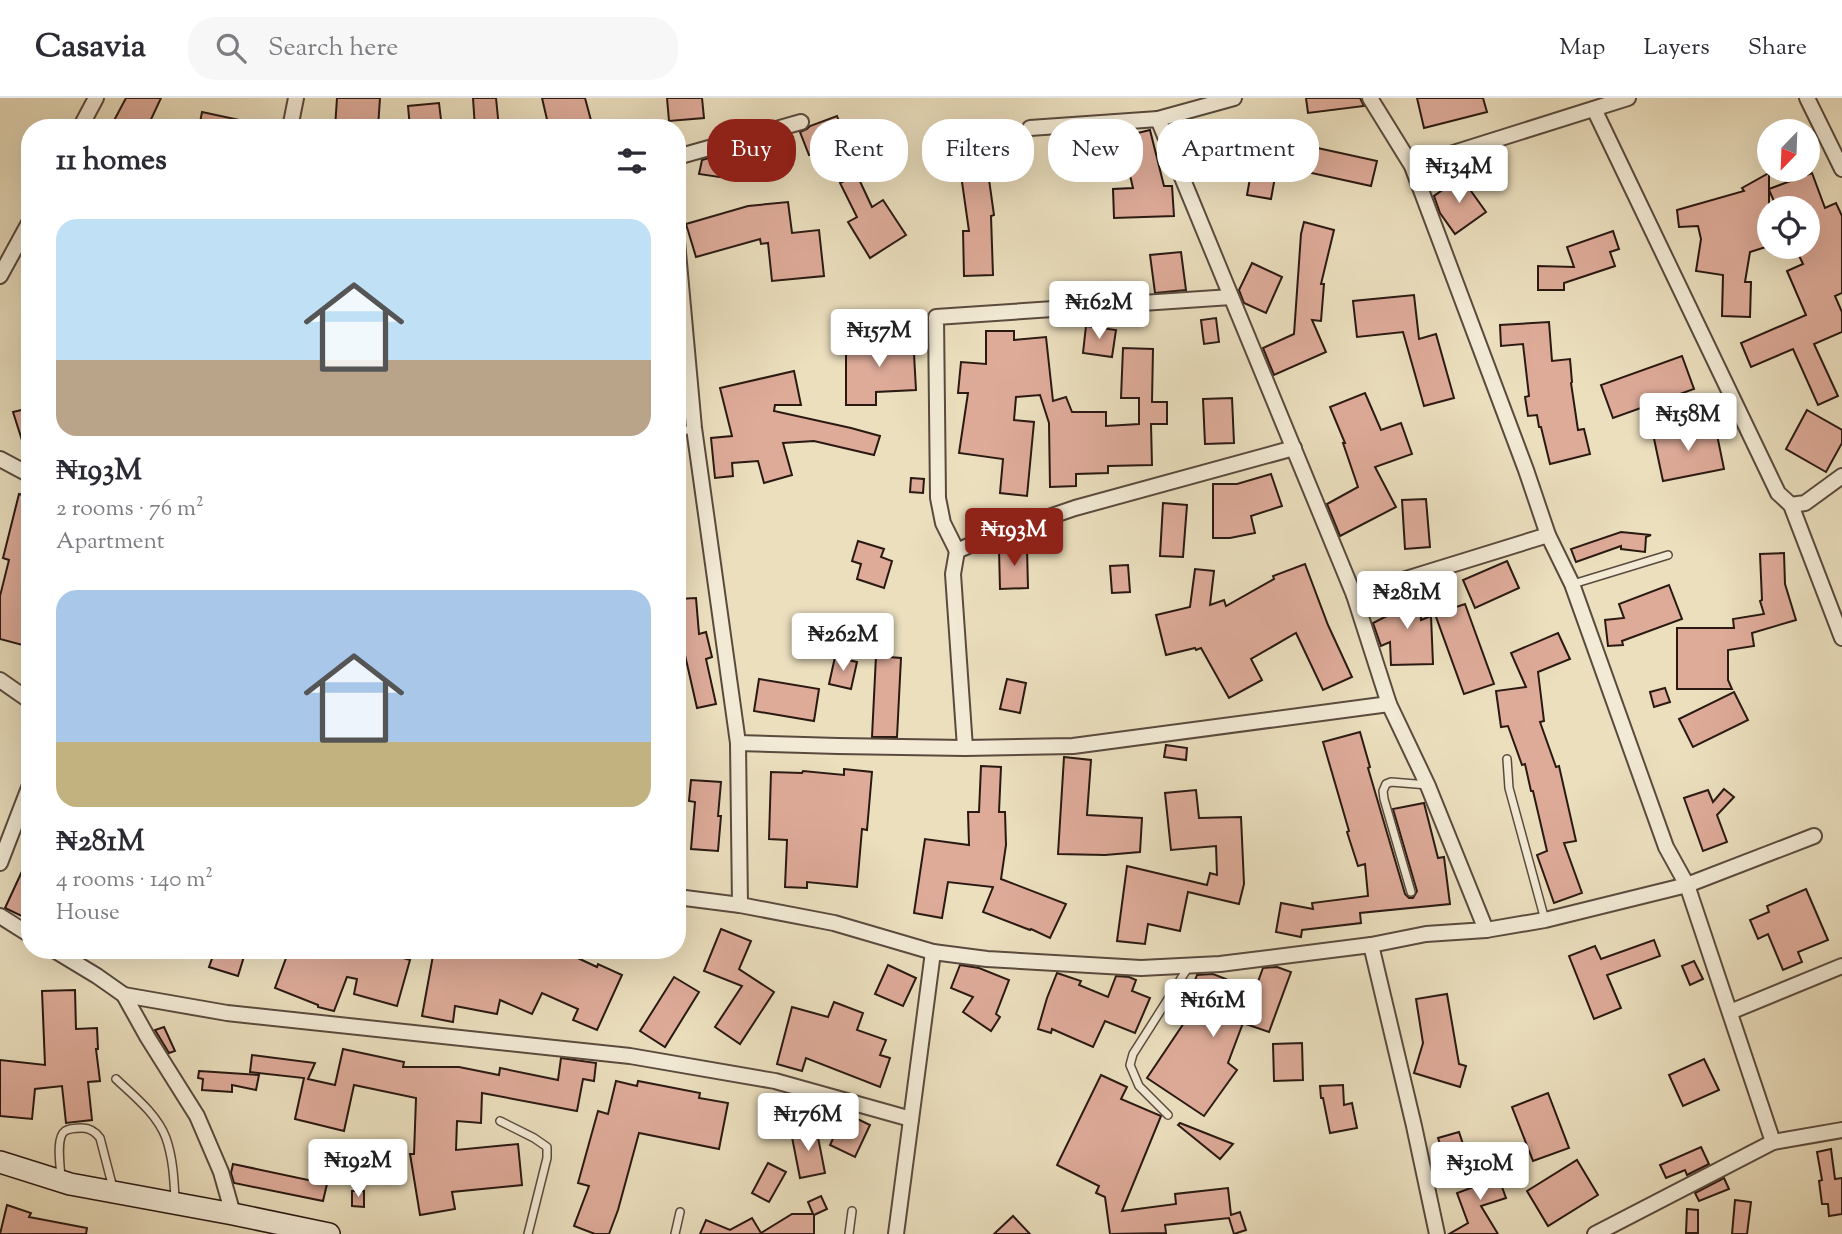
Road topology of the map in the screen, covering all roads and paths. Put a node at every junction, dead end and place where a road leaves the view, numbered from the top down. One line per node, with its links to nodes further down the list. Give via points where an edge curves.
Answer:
1 (96, 98): 8 (street)
2 (296, 98): 9 (street)
3 (1234, 98): 11 (street)
4 (1370, 98): 15 (street)
5 (1628, 98): 7 (street)
6 (1807, 98): 16 (street)
7 (1594, 109): 15 (street); 28 (street, via 1778,492)
8 (85, 119)
9 (292, 119)
10 (1157, 119): 13 (street)
11 (1158, 119)
12 (801, 122): 14 (street)
13 (1034, 128)
14 (686, 154)
15 (1412, 166): 29 (street)
16 (1842, 169)
17 (1184, 182): 20 (street)
18 (21, 238): 19 (street)
19 (0, 276)
20 (1231, 297): 24 (street); 30 (street, via 936,317 938,498 943,523)
21 (686, 340): 22 (street)
22 (694, 428): 23 (lane); 38 (street)
23 (686, 430)
24 (1294, 449): 30 (street, via 1074,508); 33 (street)
25 (0, 459): 26 (street)
26 (21, 470)
27 (1842, 476): 28 (street, via 1805,503)
28 (1791, 505): 34 (street)
29 (1548, 535): 32 (street); 33 (street)
30 (957, 551): 39 (street, via 953,573)
31 (1668, 555): 32 (lane)
32 (1572, 584): 45 (street, via 1666,847)
33 (1354, 595): 37 (street)
34 (1842, 638)
35 (0, 680): 36 (street)
36 (21, 695)
37 (1389, 704): 39 (street, via 1073,746); 41 (street)
38 (738, 743): 39 (street); 48 (street)
39 (965, 748)
40 (1507, 758): 50 (lane, via 1509,788)
41 (1428, 786): 46 (lane, via 1391,782 1383,791); 52 (street)
42 (21, 808): 44 (street)
43 (1814, 836): 45 (street)
44 (0, 863)
45 (1686, 884): 50 (street); 59 (street)
46 (1410, 892)
47 (686, 898): 48 (street)
48 (740, 905): 54 (street, via 834,923)
49 (0, 916): 51 (street)
50 (1545, 920): 52 (street)
51 (21, 929)
52 (1486, 930): 53 (street, via 1426,934)
53 (1371, 945): 56 (street); 78 (street)
54 (933, 952): 56 (street, via 1141,968); 62 (street)
55 (69, 959): 58 (street)
56 (1189, 965): 61 (lane, via 1130,1065 1139,1086)
57 (1842, 966): 59 (street)
58 (124, 995): 62 (street, via 227,1013 630,1056 775,1082); 72 (street, via 197,1116)
59 (1730, 1012): 65 (street)
60 (116, 1079): 69 (lane, via 151,1113 165,1136)
61 (1168, 1115)
62 (911, 1119): 77 (street)
63 (500, 1121): 74 (lane, via 547,1147)
64 (1842, 1130): 65 (street)
65 (1773, 1142): 79 (street)
66 (0, 1163): 67 (main road)
67 (61, 1181): 68 (main road); 68 (lane, via 59,1140 68,1129 87,1128 100,1138)
68 (114, 1192): 69 (main road)
69 (176, 1203): 72 (main road)
70 (852, 1211): 76 (lane)
71 (680, 1212): 75 (lane)
72 (233, 1214): 73 (main road)
73 (329, 1234)
74 (528, 1234)
75 (675, 1234)
76 (849, 1234)
77 (896, 1234)
78 (1437, 1234)
79 (1595, 1234)

